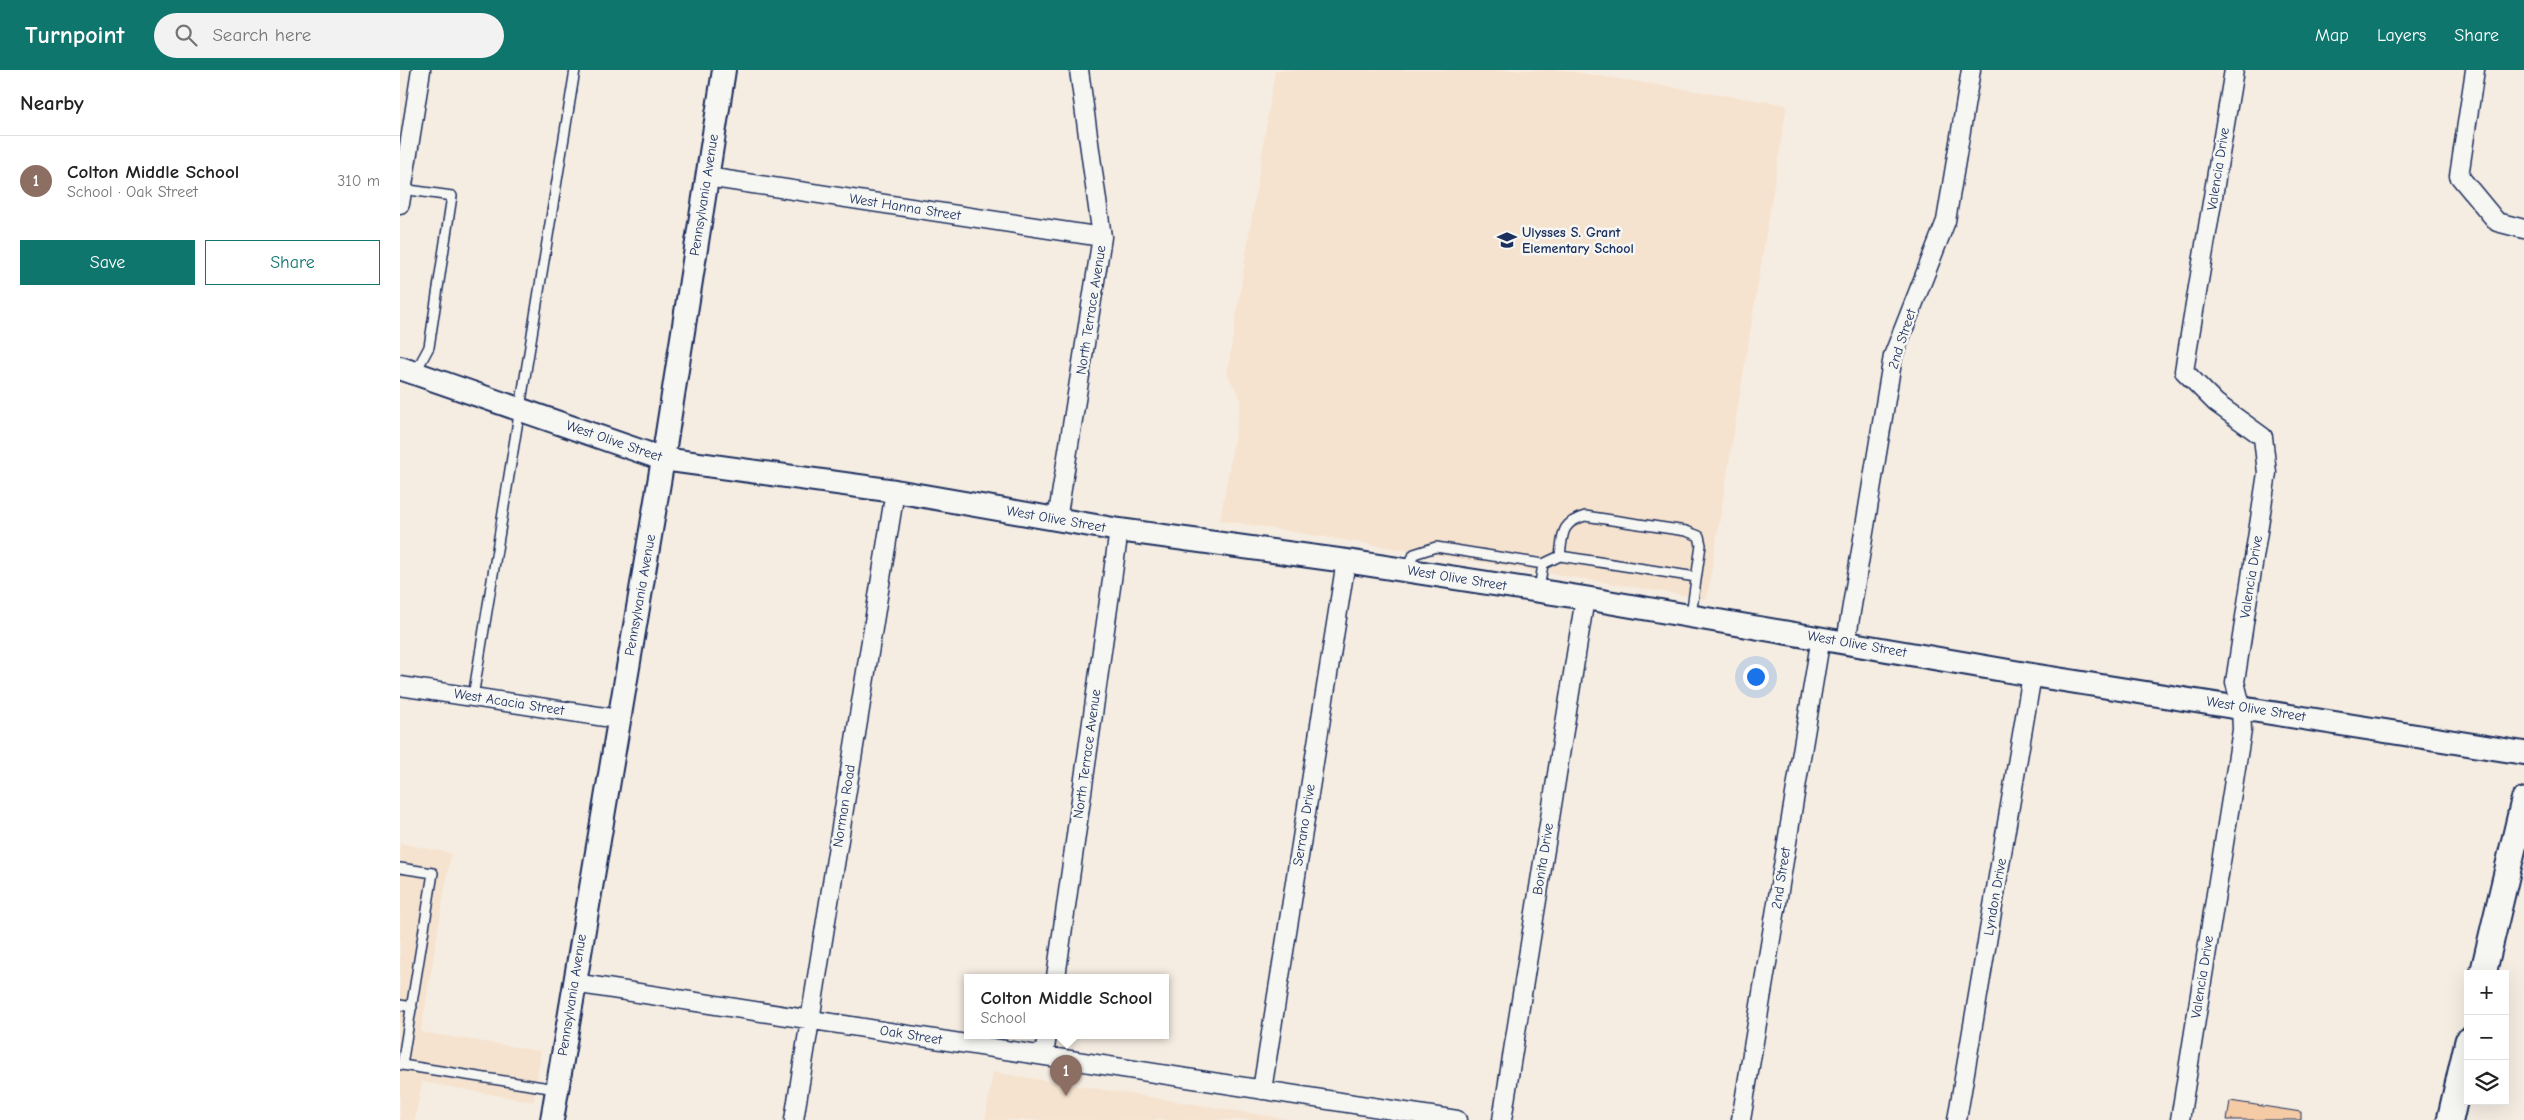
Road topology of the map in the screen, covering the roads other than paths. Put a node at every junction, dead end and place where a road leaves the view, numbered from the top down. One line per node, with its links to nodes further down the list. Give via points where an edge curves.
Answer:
1 (421, 70): 9 (street)
2 (575, 70): 13 (lane)
3 (724, 70): 8 (street, Pennsylvania Avenue)
4 (1079, 70): 11 (street, North Terrace Avenue)
5 (1971, 70): 27 (street, 2nd Street, via 1946,221 1893,356)
6 (2234, 70): 31 (street, Valencia Drive, via 2184,371 2216,403 2263,437 2267,473 2235,682)
7 (2476, 70): 10 (street, via 2459,176 2497,222)
8 (707, 176): 11 (street, West Hanna Street); 14 (street, Pennsylvania Avenue)
9 (401, 196): 12 (lane, via 452,196 429,346)
10 (2524, 229)
11 (1102, 237): 16 (street, North Terrace Avenue)
12 (408, 370): 13 (street, West Olive Street)
13 (519, 409): 14 (street, West Olive Street); 30 (lane)
14 (663, 459): 15 (street, West Olive Street); 32 (street, Pennsylvania Avenue)
15 (895, 491): 16 (street, West Olive Street); 41 (street, Norman Road)
16 (1057, 520): 17 (street, West Olive Street)
17 (1119, 530): 19 (street, West Olive Street); 37 (street, North Terrace Avenue)
18 (1560, 556): 20 (lane); 22 (lane); 22 (lane, via 1564,528 1572,520 1585,516 1686,531 1699,536 1701,545)
19 (1346, 561): 21 (street, West Olive Street); 46 (street, Serrano Drive)
20 (1543, 564): 21 (lane, via 1436,548 1414,554); 23 (lane)
21 (1407, 570): 23 (street, West Olive Street)
22 (1696, 577): 25 (lane)
23 (1539, 591): 24 (street, West Olive Street)
24 (1585, 598): 25 (street, West Olive Street); 50 (street, Bonita Drive)
25 (1690, 615): 26 (street, West Olive Street)
26 (1821, 637): 27 (street, West Olive Street); 51 (street, 2nd Street)
27 (1846, 642): 28 (street, West Olive Street)
28 (2032, 675): 31 (street, West Olive Street); 52 (street, Lyndon Drive)
29 (400, 686): 30 (street, West Acacia Street)
30 (473, 697): 32 (street, West Acacia Street)
31 (2241, 706): 33 (street, West Olive Street); 53 (street, Valencia Drive, via 2242,730)
32 (618, 719): 38 (street, Pennsylvania Avenue)
33 (2524, 753)
34 (2524, 804): 36 (main road, via 2513,864)
35 (400, 868): 40 (lane, via 433,873)
36 (2484, 970)
37 (1056, 974)
38 (574, 983): 41 (street, Oak Street); 45 (street, Pennsylvania Avenue)
39 (400, 1005): 40 (lane)
40 (412, 1007): 45 (lane, via 402,1065)
41 (809, 1020): 43 (street, Oak Street); 48 (street, Norman Road)
42 (1046, 1039): 43 (street)
43 (1044, 1056): 46 (street, Oak Street)
44 (2464, 1059): 54 (main road)
45 (557, 1089): 47 (street, Pennsylvania Avenue)
46 (1262, 1090): 49 (street, Oak Street)
47 (552, 1120)
48 (794, 1120)
49 (1457, 1120)
50 (1502, 1120)
51 (1741, 1120)
52 (1957, 1120)
53 (2180, 1120)
54 (2450, 1120)

